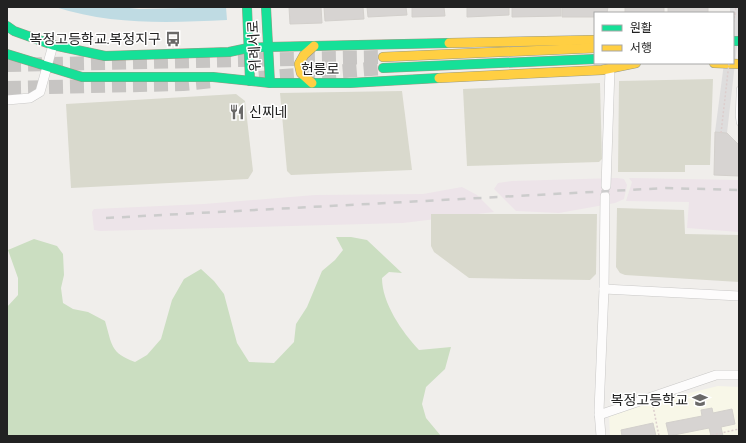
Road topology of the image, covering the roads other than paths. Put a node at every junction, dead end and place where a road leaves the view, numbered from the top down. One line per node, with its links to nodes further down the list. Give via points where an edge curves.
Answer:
1 (247, 7): 8 (main road, 위례서로)
2 (266, 7): 7 (main road, 위례서로)
3 (7, 26): 5 (main road, 헌릉로)
4 (594, 40): 6 (main road, 헌릉로)
5 (53, 45): 8 (main road, 헌릉로, via 105,56 229,52); 14 (street)
6 (314, 46): 7 (main road, 헌릉로); 19 (main road, via 304,53 298,64 304,78)
7 (267, 47): 8 (main road, 헌릉로); 18 (main road, 위례서로)
8 (248, 48): 17 (main road, 위례서로)
9 (594, 48): 11 (main road)
10 (7, 54): 14 (main road, 헌릉로)
11 (383, 58)
12 (594, 59): 15 (main road)
13 (632, 64): 16 (main road, 헌릉로)
14 (46, 67): 17 (main road, 헌릉로, via 82,77 184,76); 21 (street, via 37,95)
15 (384, 68)
16 (610, 69): 19 (main road, 헌릉로); 23 (street)
17 (250, 81): 18 (main road, 헌릉로)
18 (270, 83): 19 (main road, 헌릉로)
19 (312, 83)
20 (739, 89): 22 (lane)
21 (7, 100)
22 (739, 123)
23 (606, 186)
24 (605, 196): 25 (street)
25 (604, 290): 26 (street); 28 (street)
26 (739, 296)
27 (739, 375): 28 (street, via 716,375)
28 (599, 415): 29 (street)
29 (601, 436)

